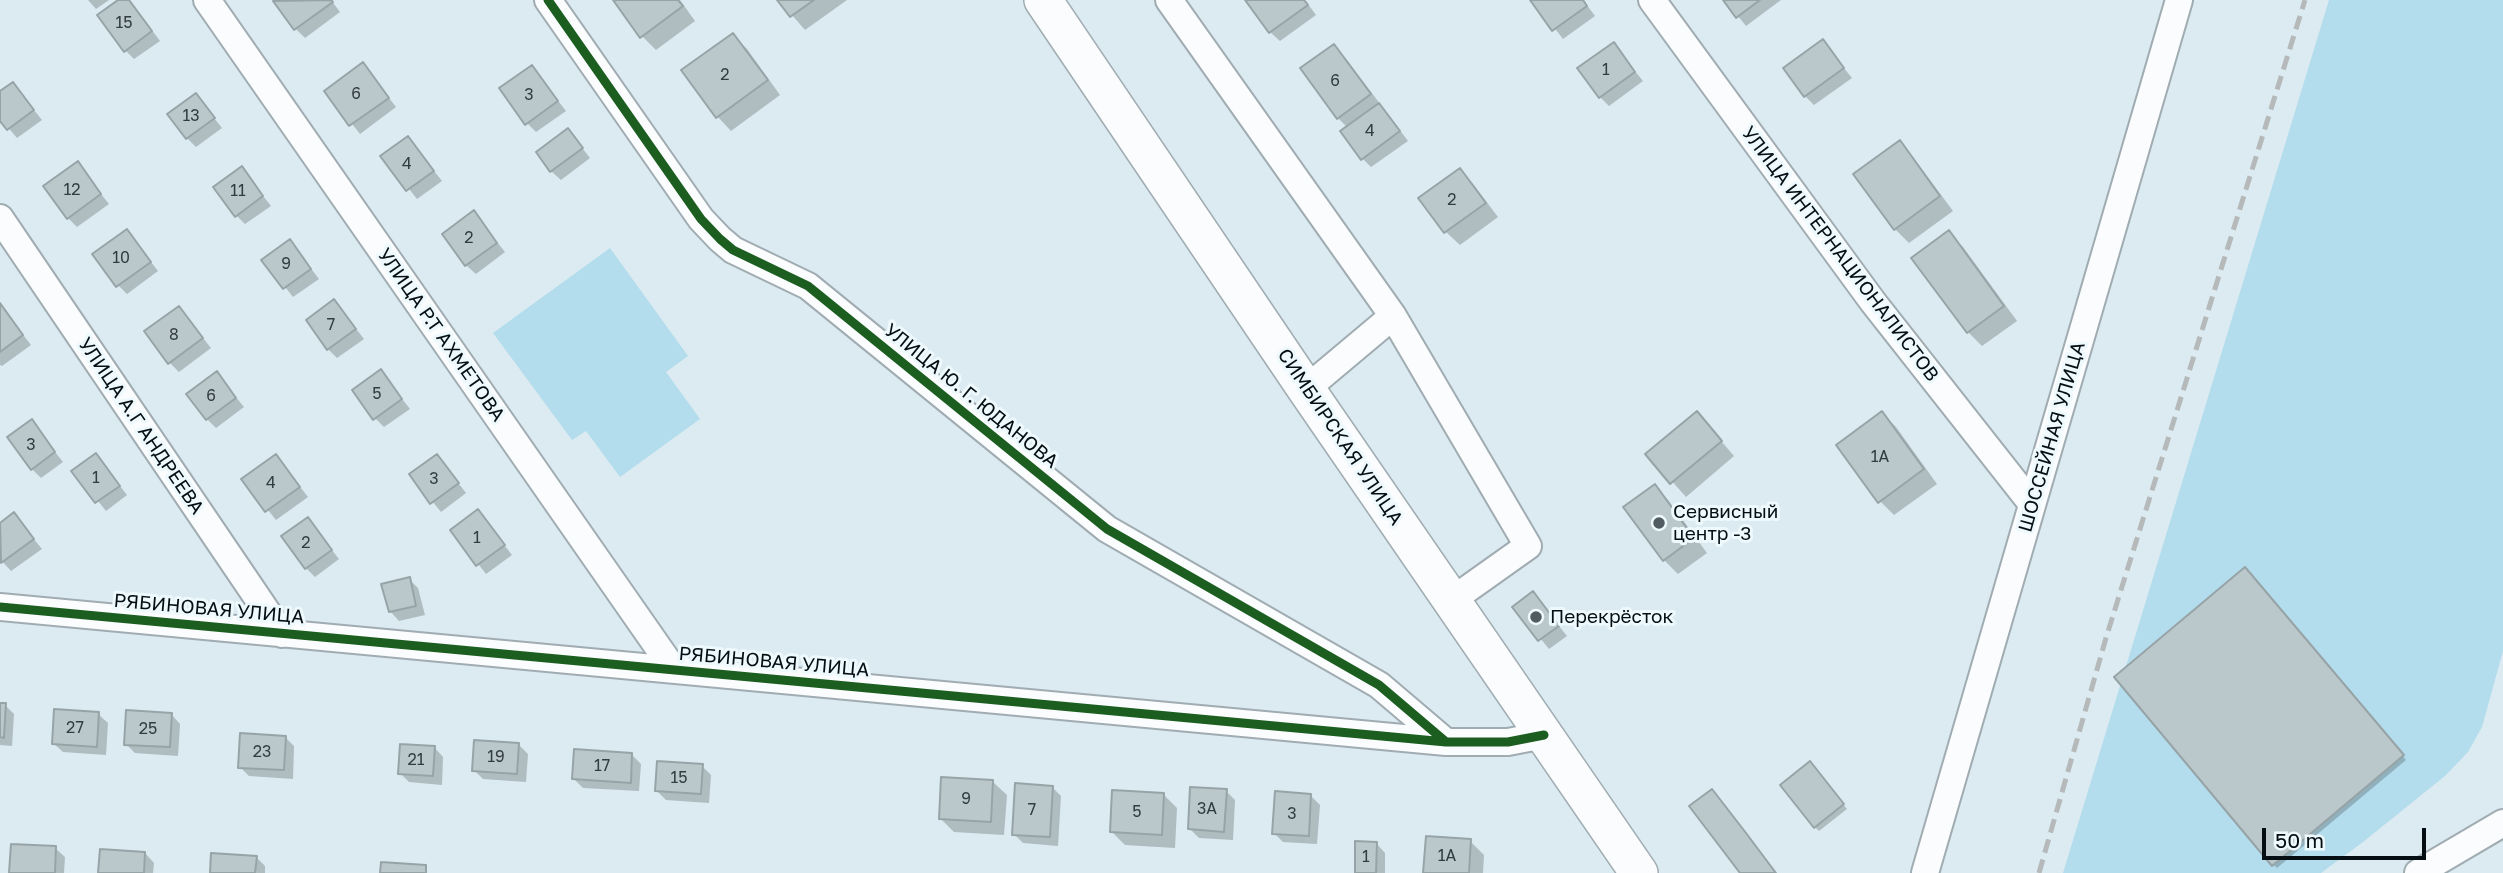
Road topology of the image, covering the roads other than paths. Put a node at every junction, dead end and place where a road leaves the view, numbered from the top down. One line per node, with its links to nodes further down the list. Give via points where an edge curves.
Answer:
1 (207, 0): 14 (street, УЛИЦА Р.Т АХМЕТОВА)
2 (548, 0): 16 (street, УЛИЦА Ю. Г. ЮДАНОВА, via 701,219 733,250 808,286 1107,529 1379,685)
3 (1043, 0): 9 (main road, СИМБИРСКАЯ УЛИЦА)
4 (1170, 0): 8 (street)
5 (1652, 0): 10 (street, УЛИЦА ИНТЕРНАЦИОНАЛИСТОВ, via 1873,302)
6 (2179, 0): 10 (street, ШОССЕЙНАЯ УЛИЦА)
7 (0, 218): 13 (street, УЛИЦА А.Г АНДРЕЕВА)
8 (1393, 316): 9 (street); 11 (street, via 1528,546)
9 (1306, 389): 11 (main road, СИМБИРСКАЯ УЛИЦА)
10 (2032, 504): 19 (street, ШОССЕЙНАЯ УЛИЦА)
11 (1452, 600): 15 (main road, СИМБИРСКАЯ УЛИЦА)
12 (0, 607): 13 (street, РЯБИНОВАЯ УЛИЦА)
13 (282, 634): 14 (street, РЯБИНОВАЯ УЛИЦА)
14 (674, 670): 16 (street, РЯБИНОВАЯ УЛИЦА)
15 (1544, 735): 16 (street, РЯБИНОВАЯ УЛИЦА, via 1508,742); 18 (main road, СИМБИРСКАЯ УЛИЦА)
16 (1446, 742)
17 (2503, 823): 20 (street)
18 (1639, 873)
19 (1925, 873)
20 (2418, 873)

